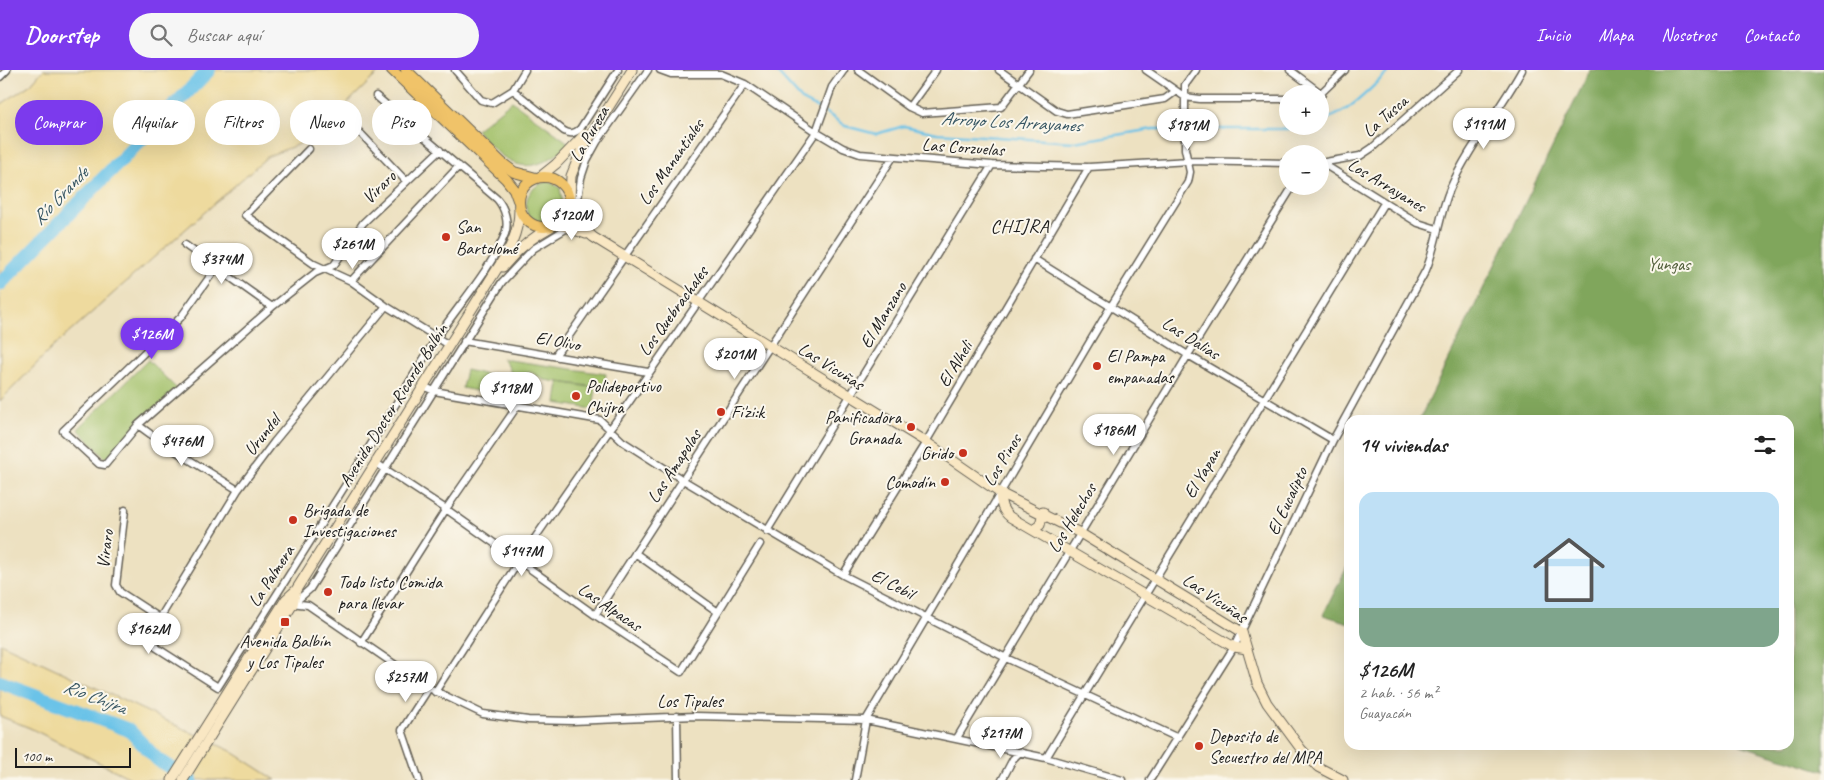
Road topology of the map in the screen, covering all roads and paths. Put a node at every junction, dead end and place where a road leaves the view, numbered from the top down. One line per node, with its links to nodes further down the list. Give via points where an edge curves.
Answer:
1 (7, 70): 21 (street)
2 (392, 70): 24 (main road)
3 (406, 70): 24 (main road)
4 (455, 70): 27 (street, via 481,100 492,103)
5 (525, 70): 27 (street)
6 (618, 70): 27 (street, via 575,133 564,131)
7 (632, 70): 31 (street)
8 (648, 70): 52 (street, La Pureza, via 587,160)
9 (660, 70): 22 (street, Las Corzuelas, via 671,74 721,74)
10 (844, 70): 34 (street, Los Quebrachales, via 826,100)
11 (858, 70): 33 (street)
12 (936, 70): 33 (street)
13 (999, 70): 23 (street)
14 (1029, 70): 23 (street)
15 (1146, 70): 28 (street)
16 (1196, 70): 30 (street, via 1185,85)
17 (1290, 70): 25 (street)
18 (1345, 70): 26 (street)
19 (1459, 70): 40 (street, La Tusca, via 1372,148 1360,156)
20 (1522, 70): 54 (street, El Eucalipto, via 1466,158 1451,188)
21 (0, 77)
22 (745, 84): 34 (street, Las Corzuelas); 56 (street, Los Manantiales)
23 (1019, 84): 28 (street, via 1057,111 1067,114 1165,100); 33 (street, via 1001,107 993,110 922,113)
24 (414, 85): 46 (main road, via 514,172); 49 (main road, via 506,179)
25 (1309, 85)
26 (1329, 86)
27 (513, 90)
28 (1176, 91): 30 (street)
29 (376, 96): 37 (street)
30 (1185, 97): 32 (street, via 1200,100); 39 (street, via 1185,149)
31 (613, 98): 46 (street, via 581,140); 51 (street, via 576,162 571,176)
32 (1279, 99)
33 (908, 107)
34 (816, 132): 38 (street, Las Corzuelas, via 860,154); 62 (street, Los Quebrachales)
35 (362, 135): 47 (street)
36 (309, 149): 59 (street, via 245,215)
37 (440, 150): 43 (street); 47 (street, Viraro)
38 (893, 157): 42 (street, Las Corzuelas); 69 (street, Las Amapolas)
39 (1189, 162): 41 (street, Las Corzuelas); 44 (street, Las Corzuelas); 64 (street, Los Pinos, via 1188,182)
40 (1329, 162)
41 (1279, 163)
42 (992, 165): 44 (street, Las Corzuelas); 75 (street, El Manzano)
43 (459, 166): 60 (street); 66 (street, La Palmera, via 502,204 505,233)
44 (1089, 167): 57 (street, El Alheli)
45 (1329, 168): 50 (street, Los Arrayanes)
46 (539, 177): 49 (main road, via 524,186); 51 (main road, via 559,181 568,193)
47 (406, 180): 59 (street, Viraro, via 363,223 334,265)
48 (1287, 195): 70 (street, Los Helechos)
49 (519, 203): 53 (main road, via 527,221 542,228); 61 (street, via 519,222 514,240)
50 (1384, 203): 54 (street, Los Arrayanes, via 1418,223); 76 (street, El Yapan)
51 (569, 206): 52 (street, Las Vicuñas); 53 (main road)
52 (572, 224): 53 (street, Las Vicuñas); 56 (street, Las Vicuñas); 67 (street, via 533,249 516,266)
53 (554, 225): 61 (street, via 515,252)
54 (1437, 229): 80 (street, El Eucalipto, via 1426,270)
55 (185, 245): 58 (street)
56 (623, 256): 62 (street, Las Vicuñas); 71 (street, Los Manantiales)
57 (1034, 259): 64 (street, Las Dalias); 85 (street, El Alheli)
58 (216, 268): 65 (street); 82 (street, Viraro, via 181,317 62,431 99,464 105,465)
59 (326, 269): 60 (street); 65 (street, Viraro)
60 (351, 281): 63 (street)
61 (486, 288): 68 (street, Avenida Doctor Ricardo Balbín)
62 (698, 303): 69 (street, Las Vicuñas); 72 (street, Los Quebrachales)
63 (386, 306): 66 (street); 89 (street, Urundel)
64 (1111, 306): 70 (street, Las Dalias); 90 (street, Los Pinos)
65 (272, 307): 82 (street, Viraro)
66 (437, 337): 68 (street); 77 (street, La Palmera)
67 (464, 341): 71 (street, El Olivo); 74 (street)
68 (449, 345): 73 (street, Avenida Doctor Ricardo Balbín)
69 (770, 347): 75 (street, Las Vicuñas); 88 (street, Las Amapolas)
70 (1188, 354): 76 (street, Las Dalias); 97 (street, Los Helechos)
71 (555, 356): 72 (street, El Olivo)
72 (648, 372): 83 (street, Los Quebrachales)
73 (423, 386): 74 (street, El Cebil); 79 (street, Avenida Doctor Ricardo Balbín)
74 (434, 391): 78 (street, El Cebil); 87 (street)
75 (851, 397): 85 (street, Las Vicuñas); 96 (street, El Manzano)
76 (1263, 400): 84 (street, Las Dalias); 104 (street, El Yapan)
77 (396, 404): 79 (street); 94 (street, La Palmera)
78 (518, 405): 83 (street, El Cebil, via 600,420); 91 (street)
79 (408, 411): 86 (street, Avenida Doctor Ricardo Balbín)
80 (1347, 415)
81 (1344, 420): 84 (street, El Eucalipto)
82 (138, 425): 89 (street)
83 (610, 429): 88 (street, El Cebil, via 622,442); 102 (street, Los Quebrachales)
84 (1333, 440): 111 (street, El Eucalipto)
85 (926, 442): 90 (street, Las Vicuñas); 103 (street, El Alheli)
86 (376, 463): 87 (street, Las Alpacas); 98 (street, Avenida Doctor Ricardo Balbín)
87 (385, 470): 91 (street, Las Alpacas); 106 (street, via 310,590)
88 (682, 480): 96 (street, El Cebil); 101 (street, Las Amapolas)
89 (238, 490): 110 (street, Urundel)
90 (1000, 492): 93 (street, Las Vicuñas); 95 (street, Las Vicuñas, via 1004,512); 109 (street, Los Pinos)
91 (446, 509): 102 (street, Las Alpacas); 112 (street)
92 (125, 510): 110 (street, Viraro, via 116,585 120,592)
93 (1043, 512): 95 (street, via 1040,525); 97 (street, Las Vicuñas)
94 (319, 529): 98 (street); 116 (street, La Palmera)
95 (1033, 530): 100 (street, Las Vicuñas)
96 (767, 532): 103 (street, El Cebil)
97 (1080, 533): 100 (street, Los Helechos); 104 (street, Las Vicuñas)
98 (330, 536): 106 (street, Avenida Doctor Ricardo Balbín)
99 (760, 544): 107 (street)
100 (1070, 550): 105 (street, Las Vicuñas); 115 (street, Los Helechos)
101 (635, 553): 107 (street); 108 (street, Las Amapolas)
102 (519, 561): 108 (street, Las Alpacas); 118 (street, Los Quebrachales)
103 (843, 575): 109 (street, El Cebil)
104 (1156, 579): 105 (street, El Yapan); 111 (street, Las Vicuñas)
105 (1146, 596): 113 (street, Las Vicuñas); 119 (street, El Yapan)
106 (289, 602): 112 (street, Los Tipales, via 308,605); 120 (street, Avenida Doctor Ricardo Balbín)
107 (718, 612): 108 (street, Las Alpacas, via 681,672)
108 (595, 615)
109 (926, 617): 115 (street, El Cebil); 122 (street, Los Pinos)
110 (160, 618): 116 (street, Urundel, via 152,639 157,648)
111 (1242, 632): 113 (street, El Eucalipto); 114 (street, Las Vicuñas)
112 (361, 642): 117 (street, Los Tipales)
113 (1234, 647): 114 (street, Las Vicuñas); 124 (street, El Eucalipto)
114 (1247, 649): 135 (street, via 1267,703 1318,768)
115 (1006, 658): 119 (street, El Cebil); 123 (street, Los Helechos)
116 (218, 687)
117 (428, 688): 118 (street, Los Tipales); 129 (street, via 402,730)
118 (435, 692): 121 (street, Los Tipales, via 472,711 496,717 572,720)
119 (1084, 696): 124 (street, El Cebil); 126 (street, El Yapan)
120 (230, 697): 127 (street, Avenida Doctor Ricardo Balbín); 128 (street, Avenida Doctor Ricardo Balbín)
121 (677, 716): 122 (street, Los Tipales); 130 (street)
122 (866, 720): 123 (street, Los Tipales); 131 (street, Los Pinos)
123 (957, 738): 125 (street, Los Tipales)
124 (1178, 738): 134 (street, El Eucalipto)
125 (1020, 752): 126 (street, Los Tipales); 132 (street)
126 (1046, 758): 133 (street, Los Tipales)
127 (172, 780)
128 (183, 780)
129 (419, 780)
130 (678, 780)
131 (855, 780)
132 (1002, 780)
133 (1122, 780)
134 (1150, 780)
135 (1343, 780)

